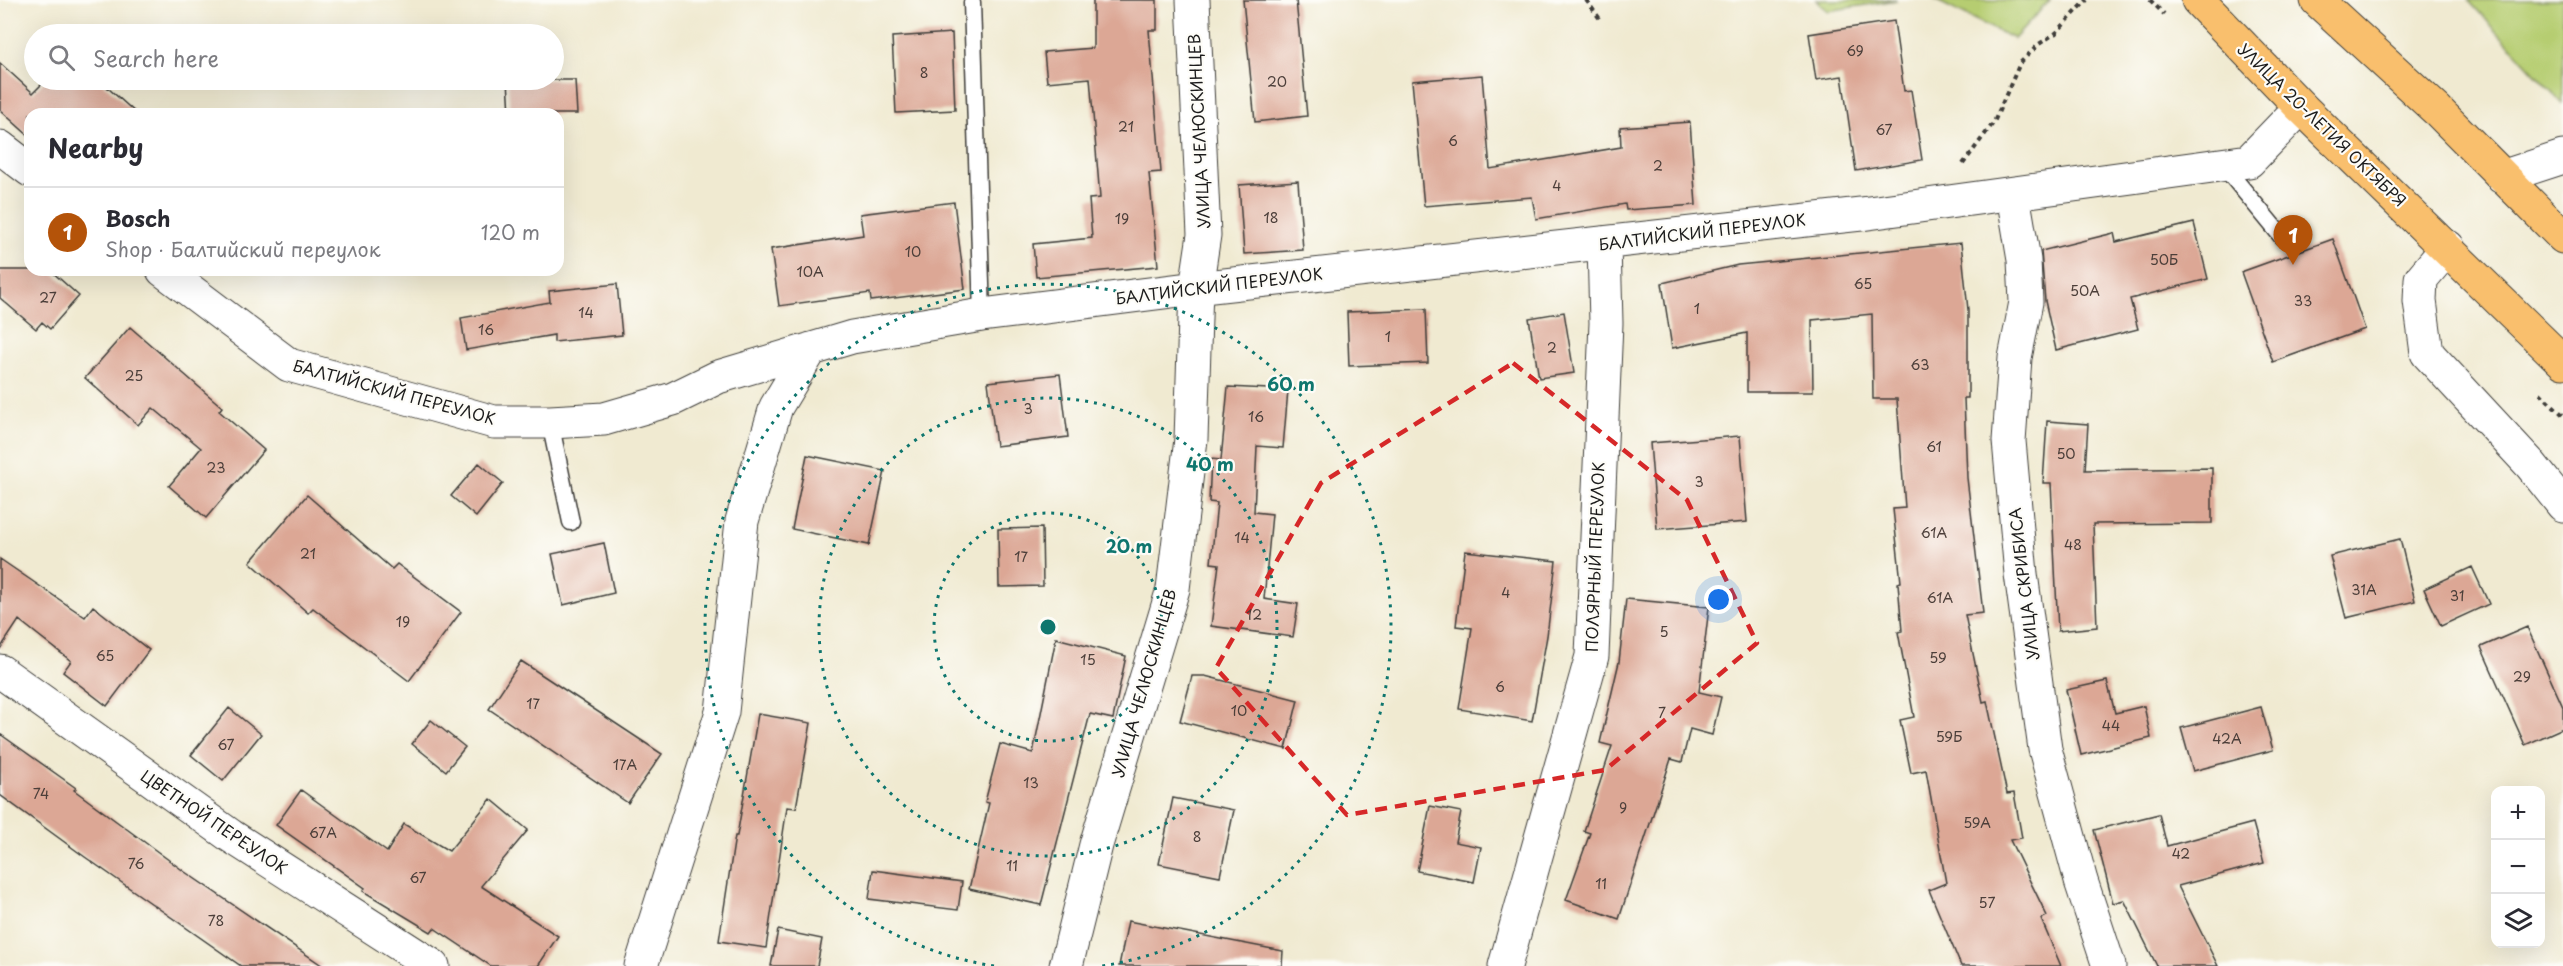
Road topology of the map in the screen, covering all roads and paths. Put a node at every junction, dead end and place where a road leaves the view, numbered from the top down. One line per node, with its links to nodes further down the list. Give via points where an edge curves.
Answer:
1 (1193, 0): 21 (street, УЛИЦА ЧЕЛЮСКИНЦЕВ, via 1204,235)
2 (1586, 0): 7 (path)
3 (2086, 0): 13 (path, via 2056,33 2020,63 1994,122)
4 (2198, 0): 8 (main road, УЛИЦА 20-ЛЕТИЯ ОКТЯБРЯ)
5 (2317, 0): 14 (main road, via 2438,111)
6 (972, 2): 22 (lane)
7 (1600, 19)
8 (2301, 107): 11 (street, БАЛТИЙСКИЙ ПЕРЕУЛОК, via 2249,161); 19 (main road, УЛИЦА 20-ЛЕТИЯ ОКТЯБРЯ)
9 (0, 147): 12 (street)
10 (2563, 156): 14 (street)
11 (2222, 164): 15 (street, БАЛТИЙСКИЙ ПЕРЕУЛОК); 16 (lane)
12 (24, 165)
13 (1960, 168)
14 (2502, 177): 17 (main road)
15 (2013, 195): 18 (street, БАЛТИЙСКИЙ ПЕРЕУЛОК); 33 (street, УЛИЦА СКРИБИСА, via 2024,260 2026,302 2015,358 2009,441 2021,574 2045,748)
16 (2282, 237)
17 (2563, 237)
18 (1604, 244): 21 (street, БАЛТИЙСКИЙ ПЕРЕУЛОК); 32 (street, ПОЛЯРНЫЙ ПЕРЕУЛОК, via 1606,323 1592,656)
19 (2448, 248): 24 (main road, УЛИЦА 20-ЛЕТИЯ ОКТЯБРЯ); 26 (street, via 2421,279 2427,353)
20 (170, 276): 25 (street, БАЛТИЙСКИЙ ПЕРЕУЛОК, via 289,365 494,422)
21 (1196, 288): 22 (street, БАЛТИЙСКИЙ ПЕРЕУЛОК); 31 (street, УЛИЦА ЧЕЛЮСКИНЦЕВ, via 1191,439 1173,589 1096,845)
22 (982, 315): 23 (street, БАЛТИЙСКИЙ ПЕРЕУЛОК, via 852,337)
23 (811, 349): 25 (street, БАЛТИЙСКИЙ ПЕРЕУЛОК, via 718,377 673,399 604,419); 30 (street, via 776,407 742,521 722,712)
24 (2563, 362)
25 (550, 422): 27 (lane)
26 (2563, 505)
27 (571, 522)
28 (0, 671): 29 (street, ЦВЕТНОЙ ПЕРЕУЛОК, via 231,836)
29 (433, 966)
30 (641, 966)
31 (1066, 966)
32 (1505, 966)
33 (2109, 966)

